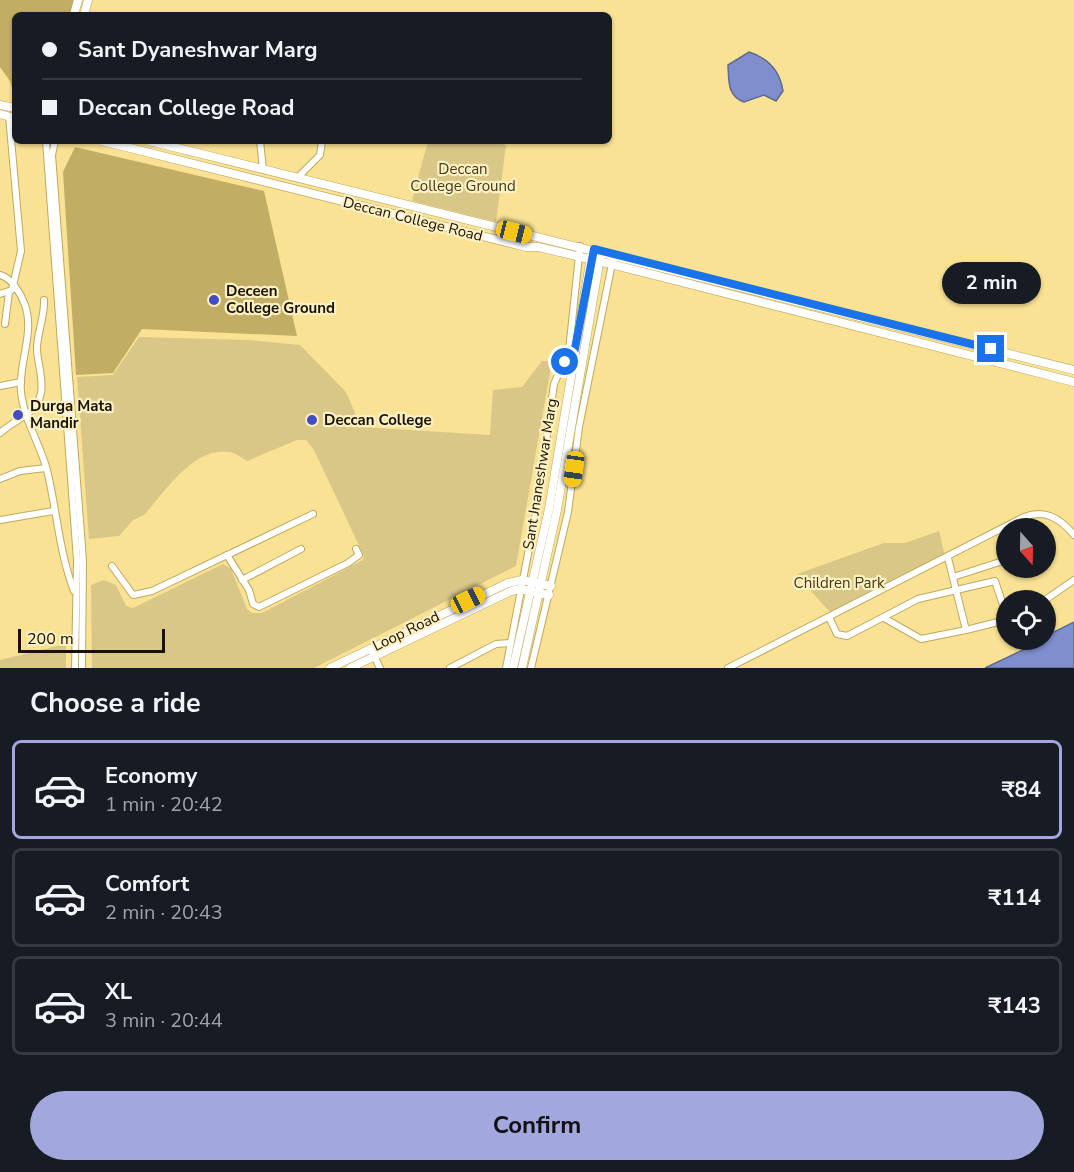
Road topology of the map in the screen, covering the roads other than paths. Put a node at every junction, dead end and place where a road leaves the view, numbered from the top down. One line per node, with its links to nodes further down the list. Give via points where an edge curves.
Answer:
1 (0, 114): 2 (main road)
2 (12, 117)
3 (14, 144): 20 (street, via 21,250)
4 (46, 144): 56 (street, via 77,561)
5 (54, 144): 57 (street, via 52,155 83,560)
6 (114, 144): 15 (main road, Deccan College Road, via 526,247)
7 (161, 144): 10 (main road, Deccan College Road)
8 (260, 144): 10 (street)
9 (322, 144): 11 (street, via 320,155)
10 (263, 169): 11 (main road, Deccan College Road)
11 (297, 178): 12 (main road, Deccan College Road)
12 (580, 246): 13 (main road, Deccan College Road); 15 (street, Sant Jnaneshwar Marg)
13 (598, 250): 14 (main road, Deccan College Road); 16 (main road); 17 (main road)
14 (614, 254): 18 (street, Sant Jnaneshwar Marg); 26 (main road, Deccan College Road)
15 (578, 256): 16 (main road, Deccan College Road); 25 (street, Sant Jnaneshwar Marg)
16 (590, 260): 17 (main road, Deccan College Road); 25 (main road)
17 (600, 261): 18 (main road, Deccan College Road); 48 (main road, via 557,510)
18 (611, 264): 28 (main road, Deccan College Road); 53 (street, Sant Jnaneshwar Marg, via 579,427 568,512)
19 (0, 275): 20 (street)
20 (14, 285): 21 (street); 27 (street, via 25,305 28,324)
21 (9, 292): 22 (street); 24 (street)
22 (0, 294)
23 (44, 300): 30 (street, via 37,351 42,388)
24 (5, 324)
25 (568, 363): 46 (street, Sant Jnaneshwar Marg, via 554,384 537,507); 48 (main road)
26 (1074, 370)
27 (21, 382): 29 (street); 30 (street)
28 (1074, 382)
29 (0, 386)
30 (27, 415): 31 (street, via 17,418); 32 (street)
31 (0, 433)
32 (46, 468): 33 (street, via 20,471); 34 (street)
33 (0, 479)
34 (53, 511): 36 (street); 56 (street)
35 (313, 514): 40 (street)
36 (0, 520)
37 (1074, 535): 41 (street, via 1062,521 1037,513)
38 (302, 549): 45 (street)
39 (356, 549): 45 (street, via 359,555 354,560 259,607 253,604)
40 (227, 555): 43 (street, via 152,591 133,595); 45 (street)
41 (948, 558): 44 (street); 58 (street)
42 (996, 563): 44 (street)
43 (112, 566)
44 (953, 577): 50 (street)
45 (242, 580)
46 (522, 580): 48 (main road, Loop Road); 49 (street, Sant Jnaneshwar Marg); 63 (main road, Loop Road, via 487,590)
47 (1074, 580): 54 (street)
48 (536, 583): 52 (main road); 53 (main road, Loop Road); 55 (main road)
49 (520, 589): 52 (main road, Loop Road); 62 (street, Sant Jnaneshwar Marg); 63 (main road, Loop Road, via 491,598)
50 (957, 590): 51 (street, via 995,581); 59 (street, via 918,599); 61 (street)
51 (998, 590)
52 (530, 591): 55 (main road, Loop Road); 71 (main road)
53 (550, 591): 55 (main road, Loop Road); 73 (street, Sant Jnaneshwar Marg)
54 (1056, 592)
55 (538, 593): 72 (main road)
56 (75, 594): 57 (street)
57 (78, 611): 65 (street); 66 (street)
58 (829, 617): 59 (street, via 837,633 843,636); 74 (street)
59 (884, 618): 61 (street, via 921,639)
60 (996, 622): 61 (street)
61 (966, 630)
62 (510, 643): 69 (street, via 496,644); 70 (street, Sant Jnaneshwar Marg)
63 (372, 652): 64 (street); 67 (main road, Loop Road); 68 (main road, Loop Road)
64 (377, 667)
65 (75, 668)
66 (82, 668)
67 (330, 668)
68 (350, 668)
69 (450, 668)
70 (506, 668)
71 (513, 668)
72 (522, 668)
73 (531, 668)
74 (728, 668)

